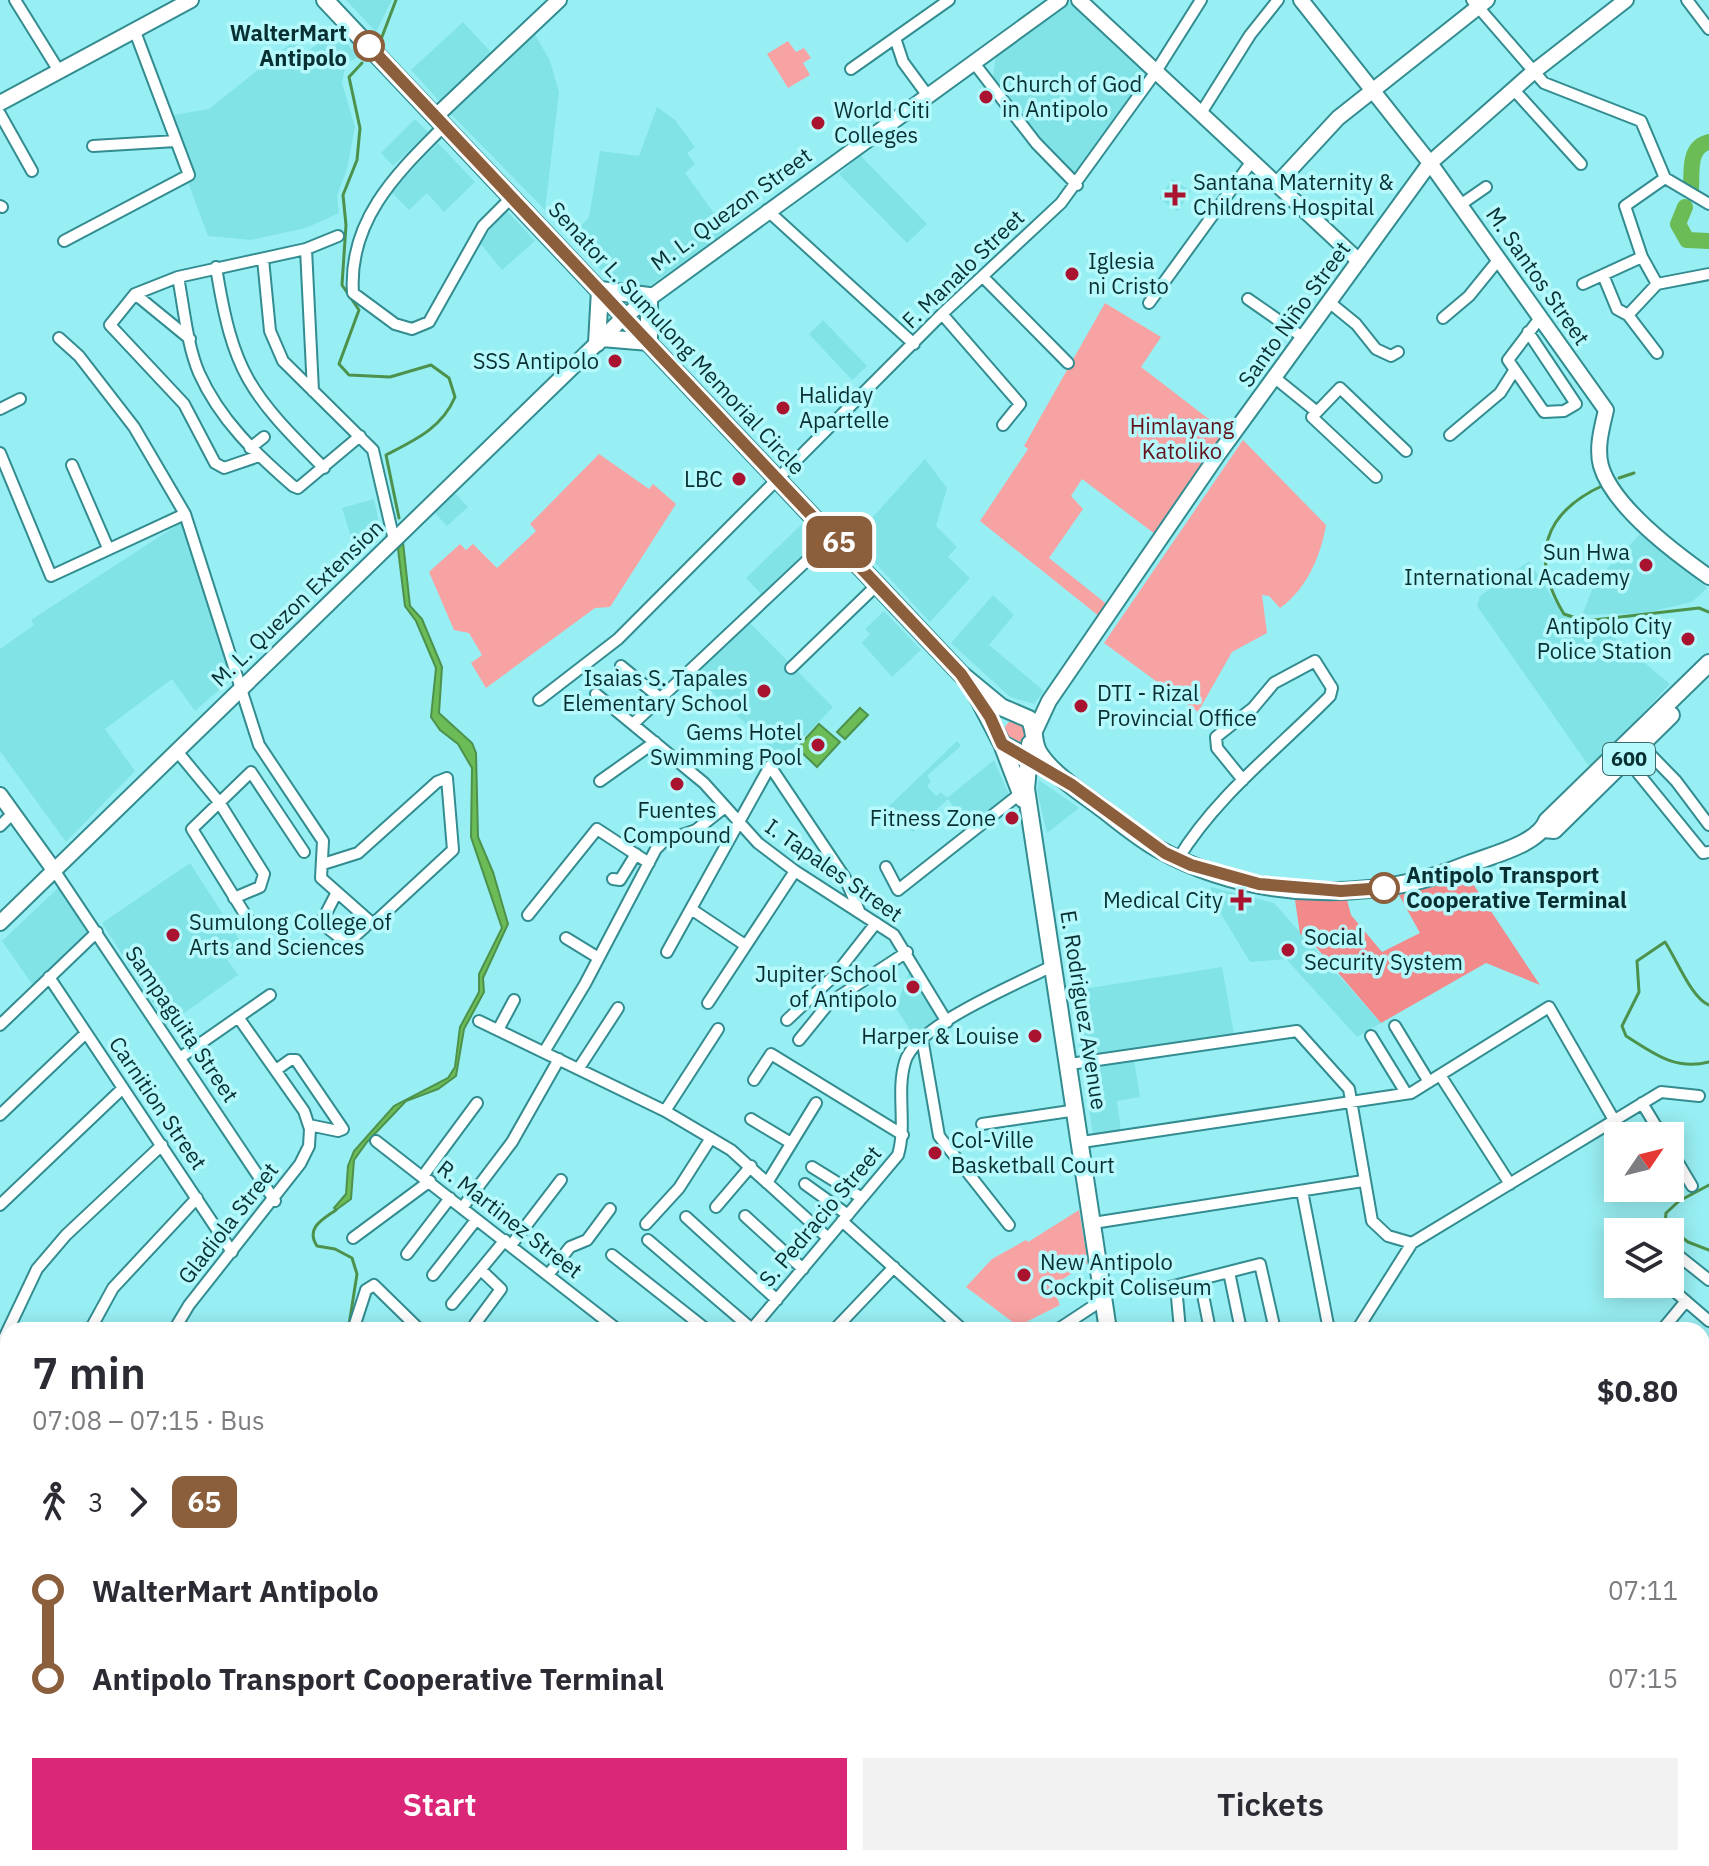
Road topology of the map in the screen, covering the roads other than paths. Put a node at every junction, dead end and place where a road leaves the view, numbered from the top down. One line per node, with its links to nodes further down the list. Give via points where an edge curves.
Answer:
1 (15, 0): 19 (street)
2 (191, 0): 14 (main road)
3 (325, 0): 28 (main road, Senator L. Sumulong Memorial Circle / 600)
4 (559, 0): 28 (main road)
5 (949, 0): 16 (street)
6 (1060, 0): 17 (main road, M. L. Quezon Street)
7 (1079, 0): 20 (main road)
8 (1201, 0): 20 (street, F. Manalo Street)
9 (1278, 0): 26 (street)
10 (1301, 0): 22 (main road, M. Santos Street)
11 (1626, 0): 21 (main road, Santo Niño Street)
12 (1687, 0): 15 (street)
13 (1479, 2): 21 (street); 22 (main road)
14 (134, 29): 19 (main road); 29 (street)
15 (1709, 29)
16 (895, 38): 18 (street); 24 (street, via 903,62)
17 (974, 63): 24 (main road, M. L. Quezon Street); 37 (street, via 1036,143)
18 (851, 69)
19 (59, 71): 25 (main road)
20 (1155, 73): 26 (main road); 37 (street, F. Manalo Street)
21 (1532, 73): 23 (main road, Santo Niño Street); 35 (street, via 1556,88 1641,121)
22 (1374, 89): 32 (main road, M. Santos Street); 36 (main road, via 1338,118)
23 (1514, 90): 32 (main road, Santo Niño Street); 33 (street)
24 (928, 96): 42 (main road, M. L. Quezon Street)
25 (0, 103)
26 (1201, 113): 31 (main road)
27 (0, 114): 34 (street)
28 (440, 121): 39 (main road, Senator L. Sumulong Memorial Circle / 600); 39 (street, via 373,204 352,278 353,293 395,324 412,329 429,322 483,226)
29 (176, 141): 30 (street); 44 (street, via 189,175)
30 (93, 146)
31 (1252, 161): 36 (main road); 62 (street)
32 (1430, 163): 41 (main road, M. Santos Street); 49 (main road, Santo Niño Street)
33 (1581, 164)
34 (32, 171)
35 (1665, 178): 40 (street); 46 (street, via 1625,206)
36 (1277, 184): 49 (main road)
37 (1077, 185): 54 (street, F. Manalo Street)
38 (1486, 187): 41 (street)
39 (512, 197): 57 (main road, Senator L. Sumulong Memorial Circle / 600)
40 (1706, 203)
41 (1460, 205): 48 (main road, M. Santos Street)
42 (767, 210): 59 (main road, M. L. Quezon Street); 74 (street)
43 (338, 236): 45 (street)
44 (64, 241)
45 (306, 249): 47 (street); 80 (street)
46 (1642, 257): 52 (street); 56 (street)
47 (263, 259): 50 (street); 80 (street, via 270,331 283,361)
48 (1499, 259): 66 (street); 67 (main road, M. Santos Street)
49 (1359, 261): 61 (main road, Santo Niño Street)
50 (216, 267): 53 (street); 92 (street, via 225,321 245,376 261,402)
51 (1709, 274): 56 (street)
52 (1603, 275): 55 (street); 64 (street, via 1617,309)
53 (178, 277): 58 (street); 71 (street)
54 (983, 277): 63 (street, F. Manalo Street); 77 (street)
55 (1583, 284)
56 (1657, 284): 64 (street)
57 (600, 290): 59 (main road); 65 (main road, Senator L. Sumulong Memorial Circle / 600); 72 (main road)
58 (135, 294): 71 (street); 89 (street, via 110,325 112,331 184,404 215,463 224,468)
59 (649, 296): 65 (main road, M. L. Quezon Street); 73 (main road)
60 (1248, 299): 70 (street)
61 (1329, 302): 70 (main road, Santo Niño Street); 75 (street, via 1380,352)
62 (1149, 303)
63 (942, 314): 74 (street, F. Manalo Street); 84 (street, via 1020,404)
64 (1628, 315): 76 (street)
65 (625, 316): 72 (main road, M. L. Quezon Extension); 73 (main road, Senator L. Sumulong Memorial Circle / 600)
66 (1443, 318)
67 (1540, 318): 68 (street); 99 (main road, M. Santos Street, via 1606,410 1599,454 1608,481 1673,551)
68 (1528, 332): 78 (street, via 1508,360); 78 (street, via 1576,404 1544,412)
69 (59, 338): 95 (street, via 134,427)
70 (1304, 338): 79 (main road, Santo Niño Street)
71 (190, 339): 89 (street, via 198,371 223,416)
72 (599, 340): 73 (main road); 97 (main road, M. L. Quezon Extension)
73 (649, 342): 93 (main road, Senator L. Sumulong Memorial Circle / 600)
74 (914, 344): 93 (street, F. Manalo Street)
75 (1398, 352)
76 (1657, 353)
77 (1068, 363)
78 (1514, 371): 85 (street, via 1500,393)
79 (1275, 378): 83 (street); 110 (main road, Santo Niño Street)
80 (313, 391): 86 (street)
81 (20, 399): 82 (street)
82 (0, 409)
83 (1317, 412): 88 (street, via 1340,388); 94 (street, via 1312,417)
84 (1003, 425)
85 (1450, 435)
86 (360, 436): 92 (street); 97 (street, via 373,450)
87 (264, 437): 89 (street)
88 (1406, 451)
89 (254, 452): 92 (street, via 298,488)
90 (0, 453): 98 (street, via 51,576)
91 (72, 465): 98 (street)
92 (324, 468)
93 (777, 476): 96 (main road, Senator L. Sumulong Memorial Circle / 600); 109 (street, F. Manalo Street, via 618,639)
94 (1376, 477)
95 (185, 514): 98 (street); 106 (street)
96 (833, 536): 100 (main road, Senator L. Sumulong Memorial Circle / 600); 108 (street)
97 (394, 540): 106 (main road, M. L. Quezon Extension)
98 (108, 548)
99 (1709, 577)
100 (878, 584): 103 (street); 104 (main road, Senator L. Sumulong Memorial Circle / 600)
101 (1709, 663): 128 (main road, Senator L. Sumulong Memorial Circle / 600)
102 (621, 666): 108 (street)
103 (791, 668)
104 (961, 674): 111 (main road, Senator L. Sumulong Memorial Circle / 600, via 1001,707); 114 (main road, Senator L. Sumulong Memorial Circle / 600)
105 (1709, 678): 115 (main road, Senator L. Sumulong Memorial Circle / 600)
106 (242, 687): 116 (main road, M. L. Quezon Extension); 135 (street, via 259,745 323,841)
107 (596, 694): 112 (street, I. Tapales Street)
108 (660, 698): 112 (street)
109 (539, 700)
110 (1049, 701): 111 (main road, Santo Niño Street); 114 (main road, Santo Niño Street)
111 (1020, 714): 114 (main road, 600, via 1029,719); 114 (main road, via 1006,716)
112 (633, 724): 113 (street, I. Tapales Street)
113 (655, 742): 119 (street); 123 (street, I. Tapales Street)
114 (1021, 742): 120 (main road, E. Rodriguez Avenue); 129 (main road, E. Rodriguez Avenue); 133 (main road, Senator L. Sumulong Memorial Circle / 600, via 1146,842)
115 (1642, 746): 126 (street); 128 (main road, Senator L. Sumulong Memorial Circle / 600, via 1554,830)
116 (176, 750): 122 (street); 137 (main road, M. L. Quezon Extension)
117 (1638, 773): 131 (street, via 1703,853)
118 (1243, 780): 118 (street, via 1330,696 1332,688 1315,661 1274,683 1216,737 1217,748); 133 (street)
119 (600, 781)
120 (1021, 793): 129 (main road, E. Rodriguez Avenue); 136 (street, via 898,890)
121 (0, 795): 124 (main road)
122 (219, 802): 130 (street, via 251,772); 141 (street, via 192,829); 141 (street, via 264,874 260,887)
123 (725, 807): 125 (street, I. Tapales Street); 134 (street, via 696,830 664,841)
124 (13, 813): 127 (street); 137 (main road)
125 (740, 825): 138 (street, I. Tapales Street); 142 (street); 143 (street, via 770,766 845,878)
126 (1709, 825)
127 (0, 826)
128 (1544, 829): 133 (main road, Senator L. Sumulong Memorial Circle / 600, via 1460,868 1375,889 1271,886)
129 (1036, 839): 155 (main road, E. Rodriguez Avenue)
130 (304, 852)
131 (1709, 852)
132 (636, 854): 134 (street); 139 (street, via 620,880); 144 (street, via 597,829)
133 (1178, 859)
134 (649, 863): 154 (street)
135 (323, 864): 140 (street, via 321,878); 148 (street, via 358,853 447,778 453,850)
136 (886, 867)
137 (54, 870): 145 (main road, M. L. Quezon Extension); 149 (street, Sampaguita Street)
138 (795, 871): 143 (street, I. Tapales Street); 151 (street)
139 (613, 879)
140 (336, 894): 148 (street); 148 (street, via 321,921 345,946)
141 (234, 898): 147 (street)
142 (691, 909): 151 (street); 152 (street)
143 (860, 913): 146 (street, I. Tapales Street)
144 (528, 915)
145 (0, 923)
146 (876, 923): 153 (street, I. Tapales Street); 162 (street, via 836,974)
147 (251, 924)
148 (369, 925)
149 (97, 932): 156 (street); 174 (street, Sampaguita Street)
150 (566, 938): 154 (street)
151 (745, 945): 159 (street)
152 (667, 952)
153 (907, 952): 164 (street, I. Tapales Street); 172 (street, via 829,1003)
154 (597, 957): 173 (street)
155 (1054, 965): 164 (street, S. Pedracio Street); 176 (main road, E. Rodriguez Avenue)
156 (49, 977): 165 (street); 169 (street, Carnition Street)
157 (270, 995): 161 (street)
158 (514, 1000): 168 (street)
159 (708, 1003)
160 (618, 1008): 177 (street)
161 (238, 1017): 174 (street); 178 (street)
162 (787, 1020)
163 (479, 1021): 168 (street)
164 (947, 1022): 171 (street, S. Pedracio Street)
165 (0, 1025)
166 (1395, 1026): 181 (street)
167 (718, 1029): 190 (street)
168 (498, 1030): 173 (street)
169 (86, 1033): 182 (street, Carnition Street); 191 (street)
170 (1371, 1036): 183 (street)
171 (922, 1038): 197 (street, S. Pedracio Street, via 911,1047 903,1069); 228 (street, via 939,1136)
172 (799, 1040)
173 (544, 1052): 175 (street)
174 (181, 1057): 217 (street, Sampaguita Street)
175 (559, 1059): 177 (street); 220 (street, via 512,1142)
176 (1070, 1064): 187 (street, via 1297,1031 1349,1089); 189 (main road, E. Rodriguez Avenue)
177 (579, 1068): 190 (street)
178 (276, 1070): 196 (street); 196 (street, via 296,1060 343,1129)
179 (1440, 1075): 181 (street); 193 (street, via 1549,1007); 211 (street)
180 (754, 1080): 197 (street, via 771,1054)
181 (1429, 1082): 183 (street)
182 (123, 1088): 202 (street, Carnition Street); 218 (street)
183 (1406, 1093): 187 (street)
184 (1699, 1096): 188 (street, via 1661,1092)
185 (477, 1103): 206 (street)
186 (816, 1103): 201 (street)
187 (1351, 1103): 200 (street); 208 (street)
188 (1642, 1103): 193 (street); 194 (street)
189 (1077, 1110): 195 (street); 200 (main road, E. Rodriguez Avenue)
190 (665, 1111): 198 (street)
191 (0, 1115)
192 (751, 1119): 201 (street)
193 (1614, 1120): 211 (street)
194 (1654, 1122)
195 (982, 1124)
196 (309, 1125): 217 (street, Gladiola Street, via 309,1146)
197 (903, 1135): 216 (street, S. Pedracio Street, via 898,1155)
198 (711, 1138): 203 (street); 227 (street, via 679,1188)
199 (376, 1141): 206 (street, R. Martinez Street)
200 (1082, 1142): 226 (main road, E. Rodriguez Avenue)
201 (791, 1143): 209 (street)
202 (162, 1145): 214 (street, Carnition Street); 254 (street, via 37,1269)
203 (751, 1166): 209 (street); 219 (street)
204 (812, 1167): 216 (street)
205 (1684, 1173): 212 (street)
206 (426, 1179): 215 (street, R. Martinez Street); 229 (street)
207 (561, 1180): 232 (street)
208 (1363, 1181): 213 (street); 233 (street, via 1372,1221 1388,1236)
209 (767, 1183): 230 (street)
210 (805, 1184): 224 (street)
211 (1510, 1184): 233 (street)
212 (1692, 1186)
213 (1302, 1191): 226 (street); 272 (street)
214 (197, 1198): 234 (street, Carnition Street); 255 (street, via 113,1288)
215 (450, 1198): 220 (street, R. Martinez Street); 235 (street)
216 (862, 1198): 224 (street, S. Pedracio Street)
217 (275, 1201): 234 (street, Gladiola Street)
218 (0, 1205)
219 (716, 1207)
220 (462, 1208): 225 (street, R. Martinez Street)
221 (610, 1209): 243 (street, via 587,1240 570,1247)
222 (745, 1216): 239 (street)
223 (686, 1217): 250 (street)
224 (845, 1218): 230 (street, S. Pedracio Street); 238 (street)
225 (476, 1220): 232 (street, R. Martinez Street); 242 (street)
226 (1093, 1223): 249 (main road, E. Rodriguez Avenue)
227 (646, 1224)
228 (1009, 1225)
229 (353, 1238)
230 (828, 1238): 239 (street, S. Pedracio Street)
231 (648, 1240): 262 (street)
232 (508, 1242): 240 (street); 243 (street, R. Martinez Street)
233 (1412, 1243): 273 (street)
234 (232, 1252): 256 (street, Gladiola Street)
235 (407, 1254)
236 (612, 1255): 261 (street)
237 (1684, 1260): 245 (street)
238 (894, 1267): 264 (street); 265 (street)
239 (803, 1269): 250 (street, S. Pedracio Street)
240 (481, 1270): 252 (street); 259 (street, via 501,1289)
241 (1229, 1272): 244 (street); 270 (street); 271 (street, via 1260,1264)
242 (433, 1275)
243 (548, 1275): 260 (street, R. Martinez Street)
244 (1200, 1280): 246 (street); 269 (street)
245 (1709, 1280)
246 (1176, 1286): 247 (street); 268 (street)
247 (1162, 1289)
248 (1682, 1298): 251 (street)
249 (1104, 1299): 266 (street); 267 (main road, E. Rodriguez Avenue)
250 (777, 1300): 263 (street, S. Pedracio Street)
251 (1686, 1301): 253 (street); 274 (street)
252 (452, 1304)
253 (1709, 1321)
254 (12, 1322)
255 (94, 1322)
256 (179, 1322)
257 (356, 1322): 258 (street, via 366,1290 374,1285)
258 (409, 1322)
259 (476, 1322)
260 (608, 1322)
261 (697, 1322)
262 (743, 1322)
263 (757, 1322)
264 (842, 1322)
265 (952, 1322)
266 (1069, 1322)
267 (1107, 1322)
268 (1179, 1322)
269 (1208, 1322)
270 (1239, 1322)
271 (1273, 1322)
272 (1327, 1322)
273 (1362, 1322)
274 (1669, 1322)

